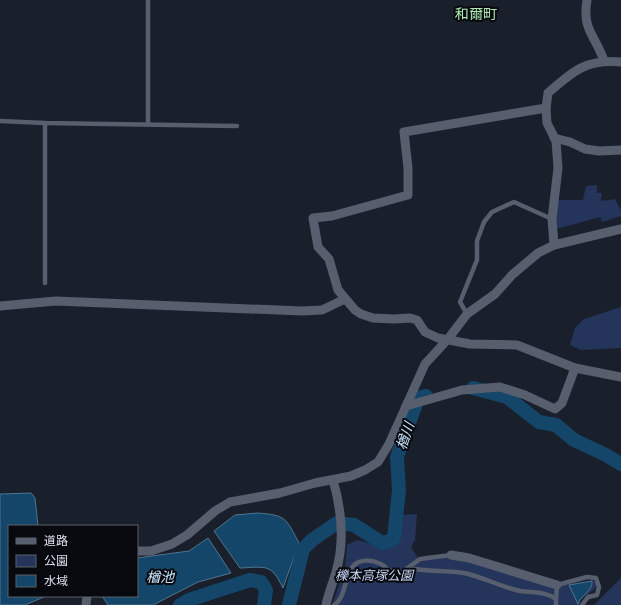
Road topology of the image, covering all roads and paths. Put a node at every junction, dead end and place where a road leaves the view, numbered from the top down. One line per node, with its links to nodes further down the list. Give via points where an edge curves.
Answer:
1 (148, 0): 8 (lane)
2 (586, 0): 3 (street, via 586,25)
3 (604, 60): 4 (street); 5 (street, via 568,75 548,93)
4 (621, 62)
5 (546, 108): 10 (street, via 547,123); 16 (street, via 404,132 408,195 332,216 313,218 318,247 329,259 338,290)
6 (0, 120): 7 (lane)
7 (45, 123): 8 (lane); 15 (lane)
8 (148, 123): 9 (lane)
9 (237, 126)
10 (554, 138): 11 (street, via 585,149); 12 (street, via 558,168)
11 (621, 150)
12 (552, 219): 14 (street); 18 (lane, via 514,202 492,212 477,241 476,260 460,302)
13 (621, 230): 14 (street)
14 (554, 245): 18 (street, via 538,253 512,275 495,294)
15 (45, 283)
16 (345, 299): 17 (street, via 322,310 302,311 56,301); 19 (street, via 361,314 373,318 417,320 425,332)
17 (0, 306)
18 (467, 314): 19 (street)
19 (448, 339): 20 (street, via 470,344 518,345); 22 (street, via 425,364)
20 (575, 368): 21 (street); 22 (street, via 562,402 555,409 500,387 462,390)
21 (621, 377)
22 (406, 406): 23 (street, via 378,462 365,470)
23 (333, 480): 24 (street, via 230,502 172,544 151,551); 29 (street, via 343,538 337,572)
24 (138, 551)
25 (451, 555): 26 (lane, via 420,559); 27 (street, via 469,558)
26 (408, 568): 28 (lane, via 465,574 522,591 544,593); 30 (lane, via 402,572 388,570 384,564 370,561 356,564 348,574 341,600)
27 (557, 585): 28 (lane); 32 (lane, via 587,576 596,578 599,587 597,595 588,597)
28 (556, 599): 31 (lane)
29 (326, 605)
30 (334, 605)
31 (556, 605)
32 (582, 605)

